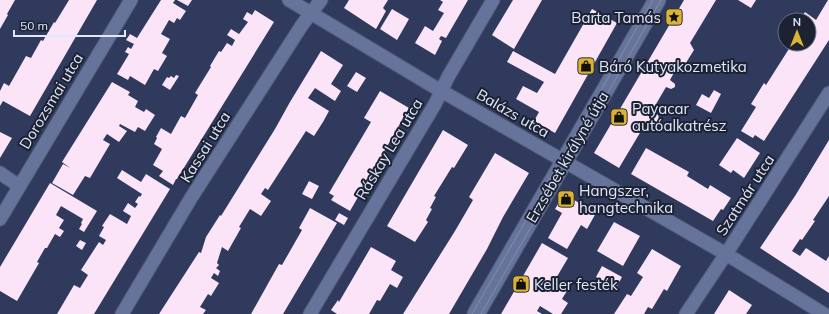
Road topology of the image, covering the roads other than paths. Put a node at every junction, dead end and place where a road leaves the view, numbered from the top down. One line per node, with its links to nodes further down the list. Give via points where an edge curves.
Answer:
1 (131, 0): 11 (street, Dorozsmai utca)
2 (289, 0): 6 (street, Balázs utca)
3 (321, 0): 6 (street, Kassai utca)
4 (493, 0): 7 (street, Ráskay Lea utca)
5 (657, 0): 9 (street, Erzsébet királyné útja)
6 (311, 13): 7 (street, Balázs utca); 14 (street, Kassai utca, via 191,198)
7 (442, 90): 9 (street, Balázs utca); 15 (street, Ráskay Lea utca)
8 (829, 93): 13 (street, Szatmár utca)
9 (564, 161): 13 (street, Balázs utca); 16 (street, Erzsébet királyné útja)
10 (0, 173): 11 (street)
11 (19, 186): 12 (street, Dorozsmai utca)
12 (0, 219)
13 (726, 254): 17 (street, Szatmár utca); 18 (street, Balázs utca)
14 (122, 314)
15 (310, 314)
16 (476, 314)
17 (686, 314)
18 (824, 314)

